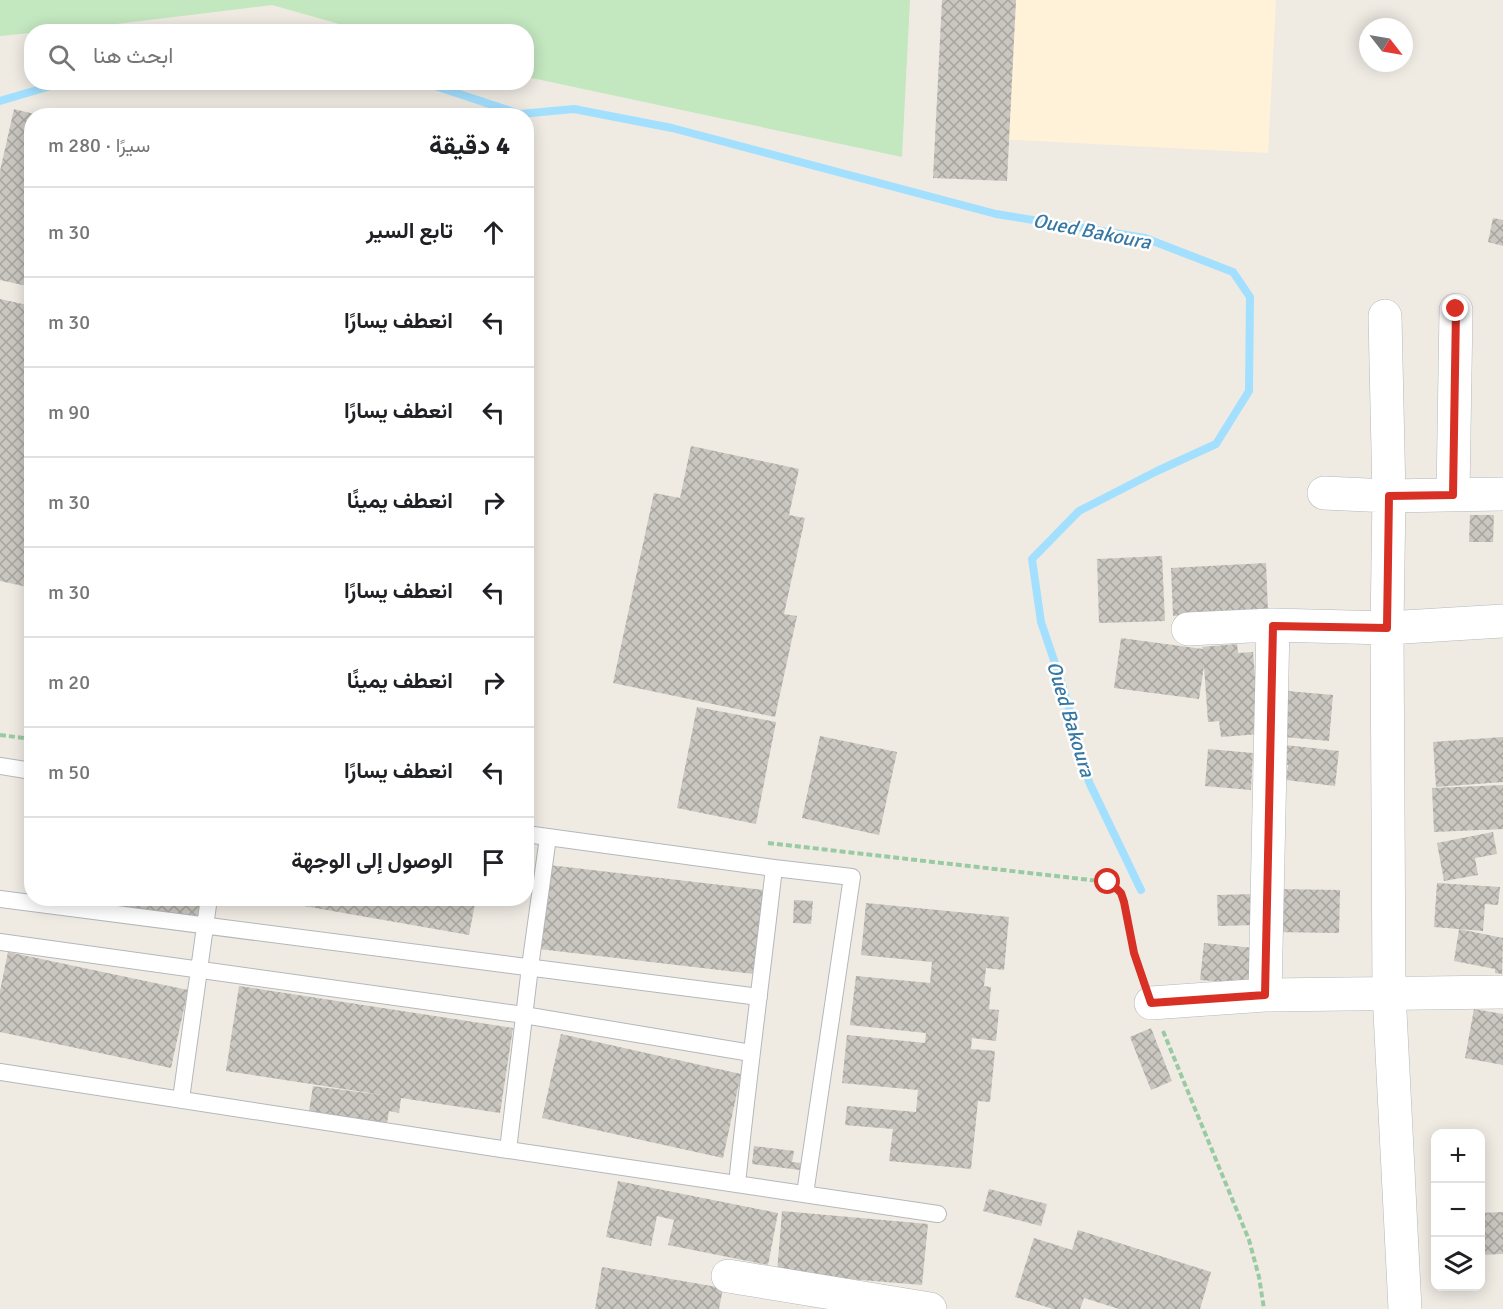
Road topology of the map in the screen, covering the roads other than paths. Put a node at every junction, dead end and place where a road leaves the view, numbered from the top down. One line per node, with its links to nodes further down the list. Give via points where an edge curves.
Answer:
1 (1456, 309): 5 (street)
2 (1385, 316): 6 (street)
3 (1324, 493): 6 (street)
4 (1503, 494): 5 (street)
5 (1453, 495): 6 (street)
6 (1389, 496): 9 (street)
7 (1503, 621): 9 (street)
8 (1273, 626): 9 (street); 10 (street); 26 (street)
9 (1387, 628): 25 (street)
10 (1188, 629)
11 (0, 766): 12 (lane)
12 (24, 770)
13 (534, 835): 14 (lane)
14 (548, 837): 15 (lane); 22 (lane)
15 (774, 868): 27 (lane); 35 (lane, via 852,877)
16 (0, 899): 17 (lane)
17 (24, 902)
18 (55, 906): 20 (lane)
19 (208, 906): 20 (lane)
20 (206, 925): 22 (lane); 23 (lane)
21 (0, 942): 23 (lane)
22 (530, 967): 27 (lane); 29 (lane)
23 (199, 970): 29 (lane); 32 (lane)
24 (1503, 992): 25 (street)
25 (1389, 993): 26 (street); 39 (street)
26 (1265, 995): 28 (street)
27 (759, 997): 30 (lane)
28 (1151, 1003)
29 (524, 1015): 30 (lane); 33 (lane)
30 (751, 1053): 34 (lane)
31 (0, 1072): 32 (lane)
32 (181, 1100): 33 (lane)
33 (508, 1150): 34 (lane)
34 (737, 1184): 35 (lane)
35 (805, 1194): 36 (lane)
36 (938, 1214)
37 (728, 1276): 38 (street)
38 (930, 1309)
39 (1405, 1309)

